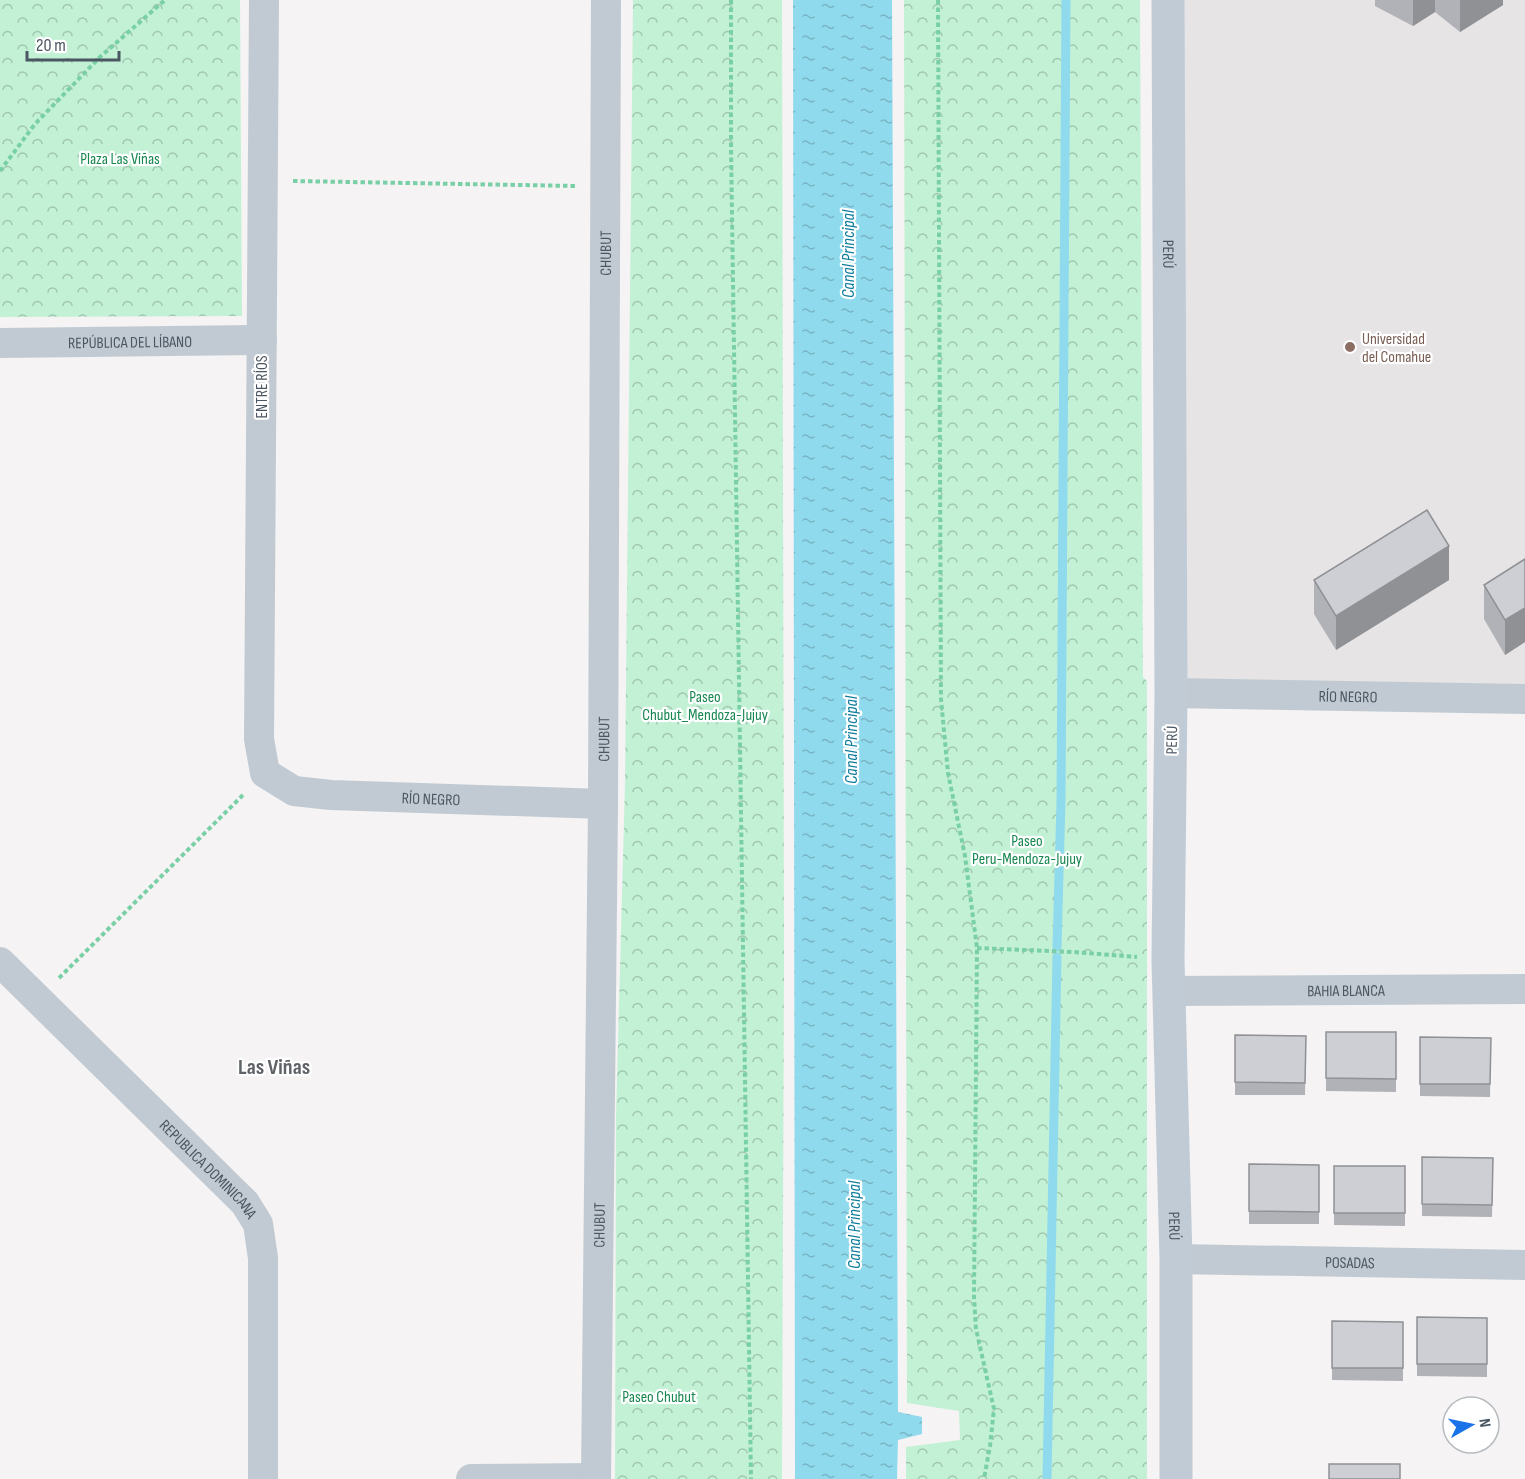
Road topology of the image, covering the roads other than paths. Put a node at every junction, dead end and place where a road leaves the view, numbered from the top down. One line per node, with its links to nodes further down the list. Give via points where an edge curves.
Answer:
1 (264, 0): 4 (street, ENTRE RÍOS)
2 (606, 0): 9 (street, CHUBUT)
3 (1168, 0): 6 (main road, PERÚ)
4 (262, 340): 5 (street, REPÚBLICA DEL LÍBANO); 8 (street, ENTRE RÍOS, via 260,739)
5 (0, 343)
6 (1171, 693): 7 (street, RÍO NEGRO); 11 (main road, PERÚ)
7 (1525, 699)
8 (265, 773): 9 (street, RÍO NEGRO, via 294,791 331,795)
9 (603, 804): 17 (street, CHUBUT)
10 (0, 962): 15 (street, REPUBLICA DOMINICANA, via 245,1203 258,1224 263,1258)
11 (1168, 976): 12 (street, BAHIA BLANCA); 13 (main road, PERÚ)
12 (1525, 989)
13 (1176, 1259): 14 (street, POSADAS); 18 (main road, PERÚ)
14 (1525, 1265)
15 (263, 1479)
16 (471, 1479): 17 (street)
17 (596, 1479)
18 (1176, 1479)

